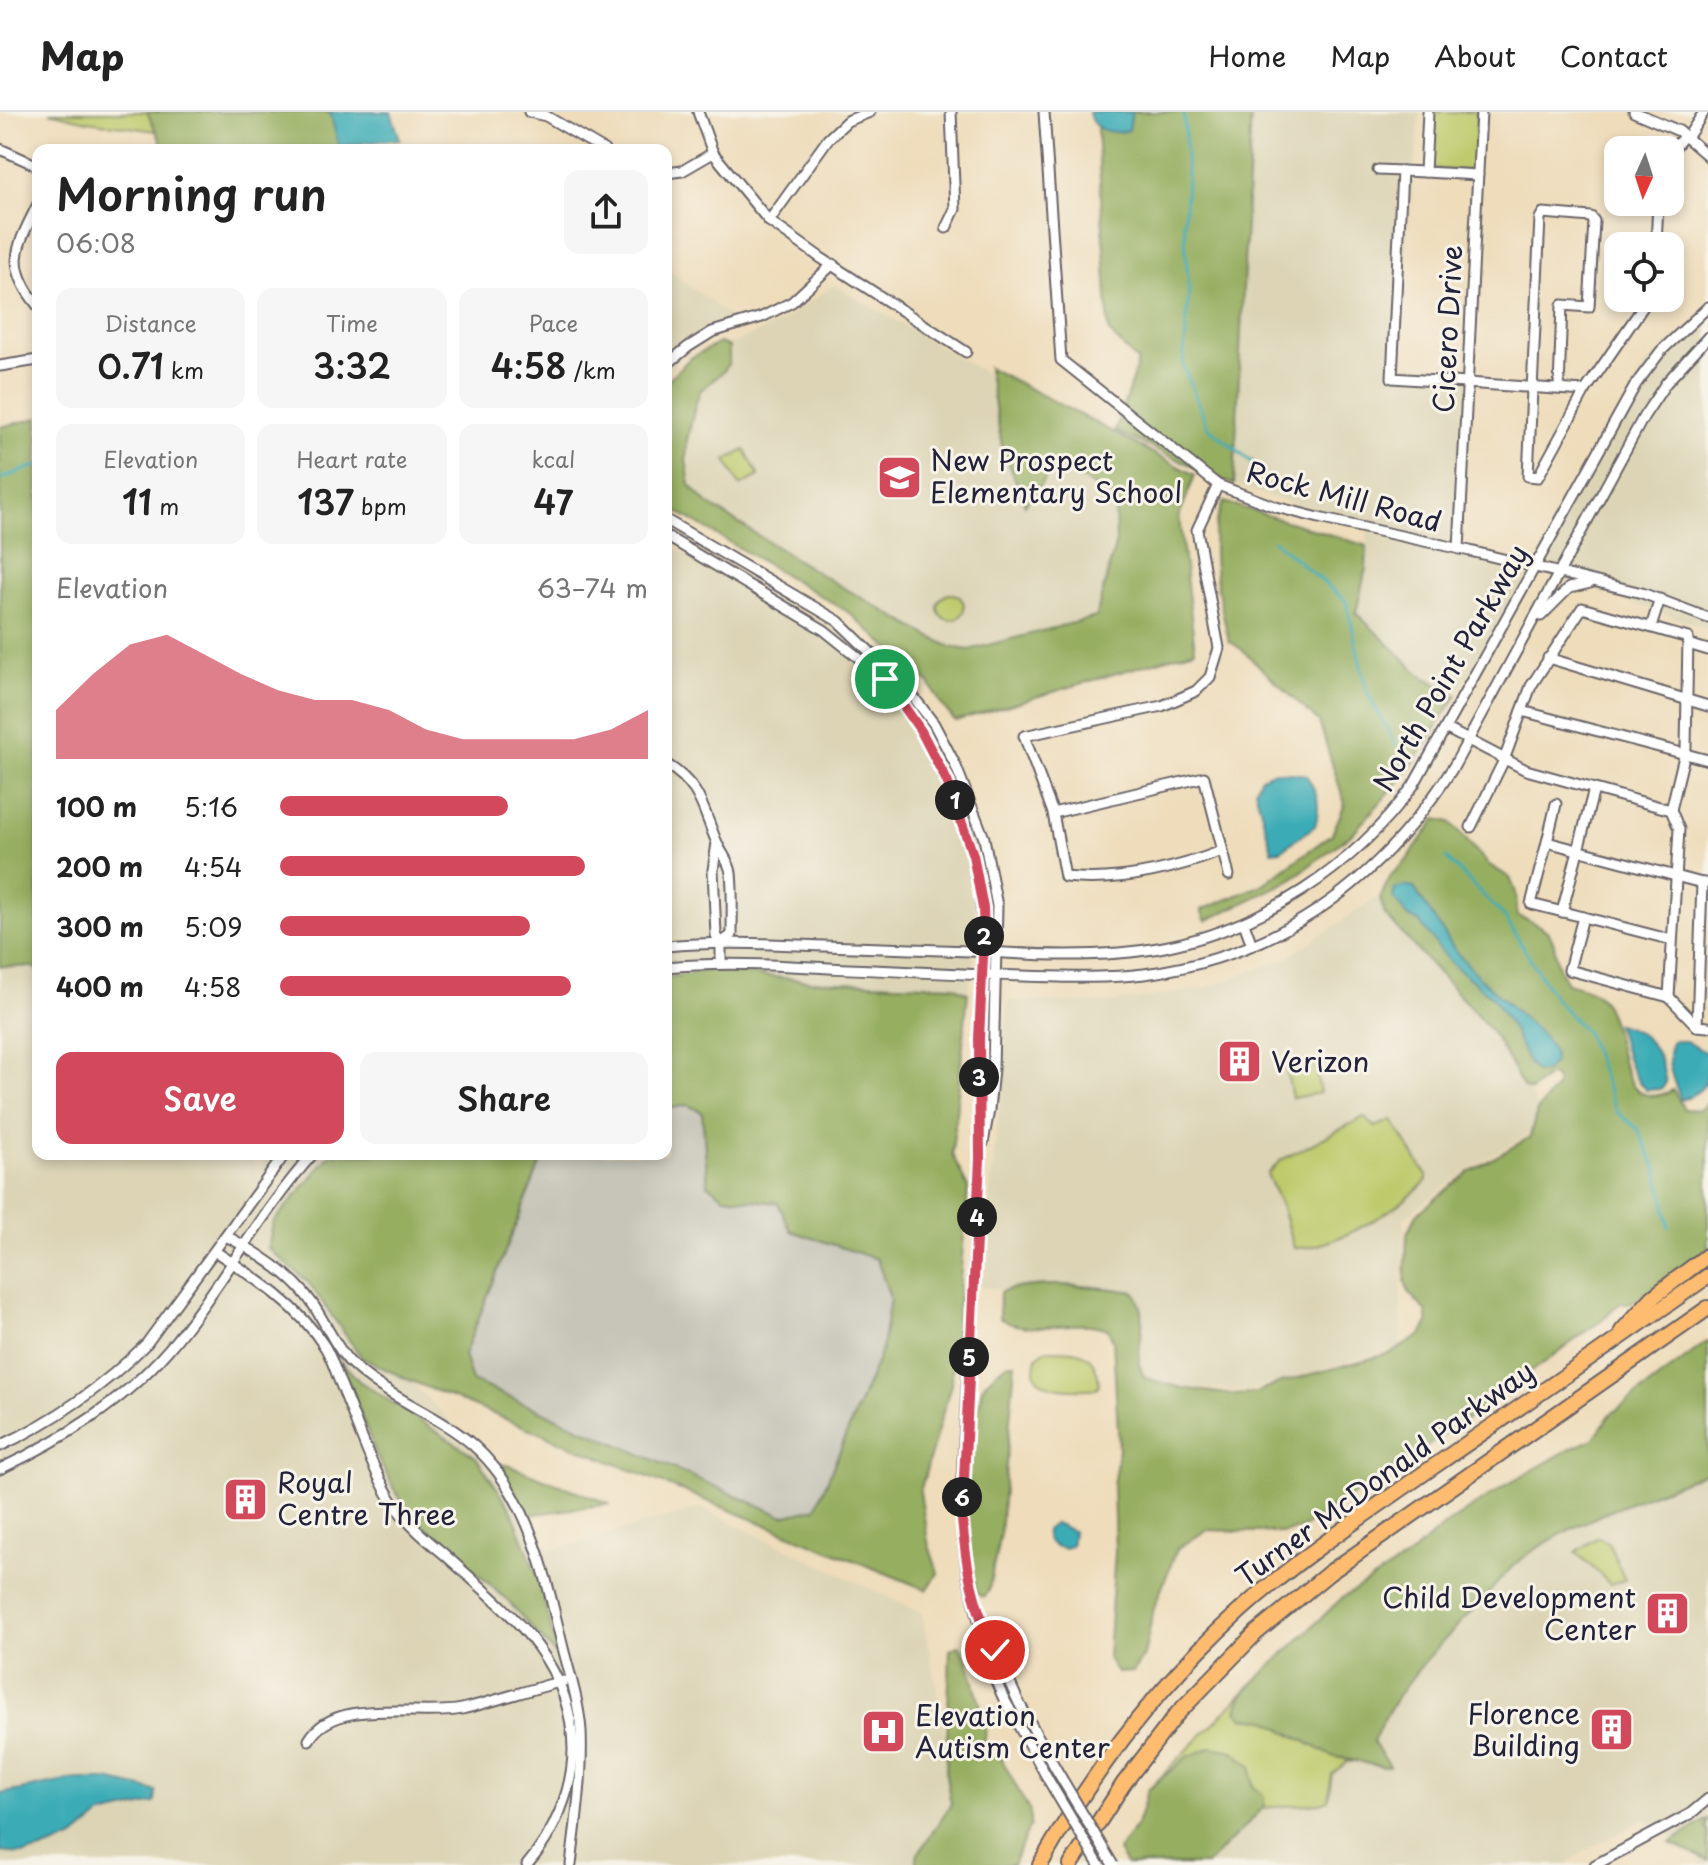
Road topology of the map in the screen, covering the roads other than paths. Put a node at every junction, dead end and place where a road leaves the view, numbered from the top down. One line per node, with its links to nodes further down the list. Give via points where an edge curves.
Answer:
1 (529, 112): 11 (street)
2 (698, 112): 13 (street)
3 (870, 112): 22 (street, via 847,121 828,139)
4 (951, 112): 23 (street, via 955,209)
5 (1044, 112): 37 (street, Rock Mill Road, via 1061,360)
6 (1428, 112): 19 (street)
7 (1481, 112): 20 (street, Cicero Drive)
8 (1634, 112): 10 (street)
9 (1704, 112): 10 (street)
10 (1685, 137): 14 (street)
11 (594, 144)
12 (0, 149): 15 (street)
13 (713, 153): 18 (street); 22 (street)
14 (1708, 156)
15 (32, 163)
16 (1378, 170): 17 (street)
17 (1402, 171): 19 (street); 33 (street, via 1392,378)
18 (672, 172)
19 (1425, 172): 20 (street)
20 (1478, 175): 33 (street, Cicero Drive)
21 (32, 216): 25 (street, via 18,244 17,265)
22 (769, 221): 24 (street)
23 (946, 228)
24 (833, 264): 29 (street); 30 (street, via 792,302 712,332)
25 (32, 298)
26 (1708, 307): 41 (street, North Point Parkway, via 1661,351 1636,384)
27 (1639, 312): 36 (street)
28 (1708, 337): 42 (street, North Point Parkway, via 1656,397)
29 (966, 352)
30 (672, 360)
31 (32, 361): 32 (street)
32 (0, 366)
33 (1468, 383): 34 (street); 40 (street, Cicero Drive)
34 (1532, 386): 35 (street); 35 (street, via 1540,218 1543,213 1591,217 1589,307 1562,305); 36 (street, via 1528,476 1538,477)
35 (1559, 388): 36 (street)
36 (1585, 391)
37 (1218, 485): 40 (street, Rock Mill Road, via 1276,507); 63 (street, via 1197,530 1219,648 1210,677 1196,691 1162,706 1024,736)
38 (672, 524): 80 (street, via 838,621 892,671 924,711 961,776 984,838 997,906)
39 (672, 540): 79 (street, via 824,630 885,679 921,731 957,805 979,881)
40 (1459, 549): 41 (street, Rock Mill Road)
41 (1535, 568): 42 (street, Rock Mill Road); 54 (street, North Point Parkway)
42 (1560, 573): 43 (street, Rock Mill Road); 46 (street, North Point Parkway)
43 (1597, 582): 44 (street, Rock Mill Road); 46 (street, via 1569,588)
44 (1660, 599): 45 (street, Rock Mill Road); 47 (street)
45 (1708, 618)
46 (1530, 627): 55 (street, North Point Parkway)
47 (1651, 627): 48 (street, via 1688,638); 50 (street, via 1582,608)
48 (1688, 644): 49 (street); 51 (street)
49 (1708, 650)
50 (1548, 658): 51 (street); 53 (street)
51 (1686, 699): 52 (street); 56 (street)
52 (1708, 706)
53 (1522, 711): 56 (street); 57 (street)
54 (1447, 729): 55 (street); 74 (street, North Point Parkway, via 1413,786 1368,840 1318,881)
55 (1469, 740): 57 (street); 77 (street, North Point Parkway, via 1428,806 1386,856 1333,900)
56 (1684, 755): 58 (street); 62 (street)
57 (1504, 760): 60 (street); 64 (street)
58 (1708, 760)
59 (672, 768): 66 (street, via 707,812)
60 (1594, 789): 62 (street); 67 (street)
61 (1556, 804): 65 (street)
62 (1671, 810): 70 (street, via 1679,829)
63 (1053, 813): 68 (street, via 1065,877 1117,878); 68 (street, via 1204,777)
64 (1471, 827)
65 (1547, 842): 67 (street); 72 (street, via 1531,904)
66 (717, 843): 76 (street, via 714,896); 76 (street, via 731,869 732,935)
67 (1579, 850): 70 (street); 72 (street)
68 (1222, 851): 69 (street)
69 (1229, 875)
70 (1677, 875): 71 (street); 75 (street)
71 (1705, 883): 86 (street)
72 (1562, 912): 73 (street)
73 (1583, 917): 75 (street); 85 (street, via 1569,970)
74 (1244, 923): 77 (street); 80 (street, North Point Parkway, via 1188,942 1134,951)
75 (1672, 940): 85 (street)
76 (721, 943): 78 (street, North Point Parkway); 79 (street, North Point Parkway); 81 (street)
77 (1252, 945): 84 (street, North Point Parkway, via 1144,974)
78 (672, 946)
79 (984, 952): 80 (street, North Point Parkway); 83 (street)
80 (997, 953): 84 (street)
81 (721, 964): 82 (street, North Point Parkway); 83 (street, North Point Parkway)
82 (672, 967)
83 (982, 975): 84 (street, North Point Parkway); 88 (street)
84 (996, 975): 88 (street, via 989,1110)
85 (1669, 997): 86 (street)
86 (1697, 1026): 87 (street)
87 (1708, 1027)
88 (980, 1159): 101 (street, via 962,1506)
89 (281, 1160): 91 (street)
90 (308, 1160): 92 (street)
91 (226, 1236): 92 (street); 93 (street)
92 (244, 1246): 95 (street); 102 (street, via 292,1280 348,1361 473,1445 492,1465 529,1528)
93 (216, 1252): 95 (street); 99 (street, via 153,1336 121,1369 63,1413)
94 (1708, 1255): 98 (highway, via 1653,1297)
95 (233, 1263): 100 (street, via 178,1337 133,1386 74,1429); 103 (street, via 305,1319 325,1347 397,1508 527,1632)
96 (1708, 1276): 98 (highway, Turner McDonald Parkway)
97 (1708, 1308): 109 (highway, Turner McDonald Parkway, via 1329,1573 1256,1633 1177,1714)
98 (1612, 1343): 108 (highway, Turner McDonald Parkway, via 1308,1555 1241,1610 1129,1731)
99 (0, 1446)
100 (0, 1469)
101 (976, 1607): 110 (street, bridge, via 1003,1697); 111 (street, bridge, via 1013,1690)
102 (571, 1679): 103 (street); 107 (street, via 581,1760)
103 (560, 1682): 104 (street, via 459,1710 353,1714 314,1731); 106 (street, via 571,1725 571,1771 552,1831)
104 (309, 1740)
105 (1708, 1799): 112 (street)
106 (527, 1865)
107 (571, 1865)
108 (1040, 1865)
109 (1071, 1865)
110 (1099, 1865)
111 (1113, 1865)
112 (1595, 1865)

